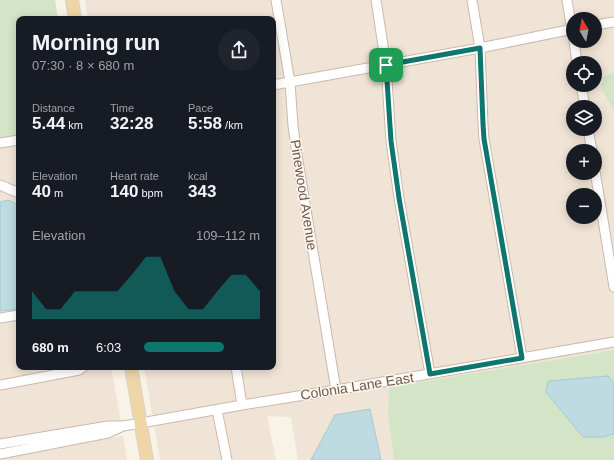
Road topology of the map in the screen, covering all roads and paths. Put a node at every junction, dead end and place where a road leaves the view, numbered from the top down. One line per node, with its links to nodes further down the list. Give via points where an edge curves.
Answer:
1 (72, 0): 7 (main road)
2 (276, 0): 13 (street, Pinewood Avenue)
3 (376, 0): 12 (street)
4 (472, 0): 11 (street)
5 (567, 0): 6 (street)
6 (569, 12)
7 (75, 16)
8 (614, 22): 9 (street)
9 (602, 24)
10 (566, 33): 11 (street)
11 (480, 48): 12 (street); 24 (street, via 484,139)
12 (386, 65): 13 (street); 28 (street, via 391,141 399,198)
13 (290, 82): 14 (street); 30 (street, Pinewood Avenue, via 297,155)
14 (276, 84)
15 (16, 140): 16 (street)
16 (0, 143)
17 (596, 180): 20 (street)
18 (0, 185): 19 (street)
19 (16, 191)
20 (614, 286)
21 (16, 315): 22 (street)
22 (0, 318)
23 (614, 342): 24 (street, Colonia Lane East)
24 (522, 358): 28 (street, Colonia Lane East)
25 (78, 370): 29 (street)
26 (132, 370): 33 (main road)
27 (236, 370): 31 (street)
28 (430, 374): 30 (street, Colonia Lane East)
29 (0, 385)
30 (336, 390): 31 (street, Colonia Lane East)
31 (242, 405): 32 (street, Colonia Lane East)
32 (217, 410): 33 (street, Colonia Lane East); 38 (street)
33 (141, 423): 34 (street, Colonia Lane East); 37 (main road)
34 (123, 426): 35 (street, Colonia Lane East, via 108,426); 36 (street, Colonia Lane East, via 108,434)
35 (0, 444)
36 (0, 454)
37 (147, 460)
38 (227, 460)

